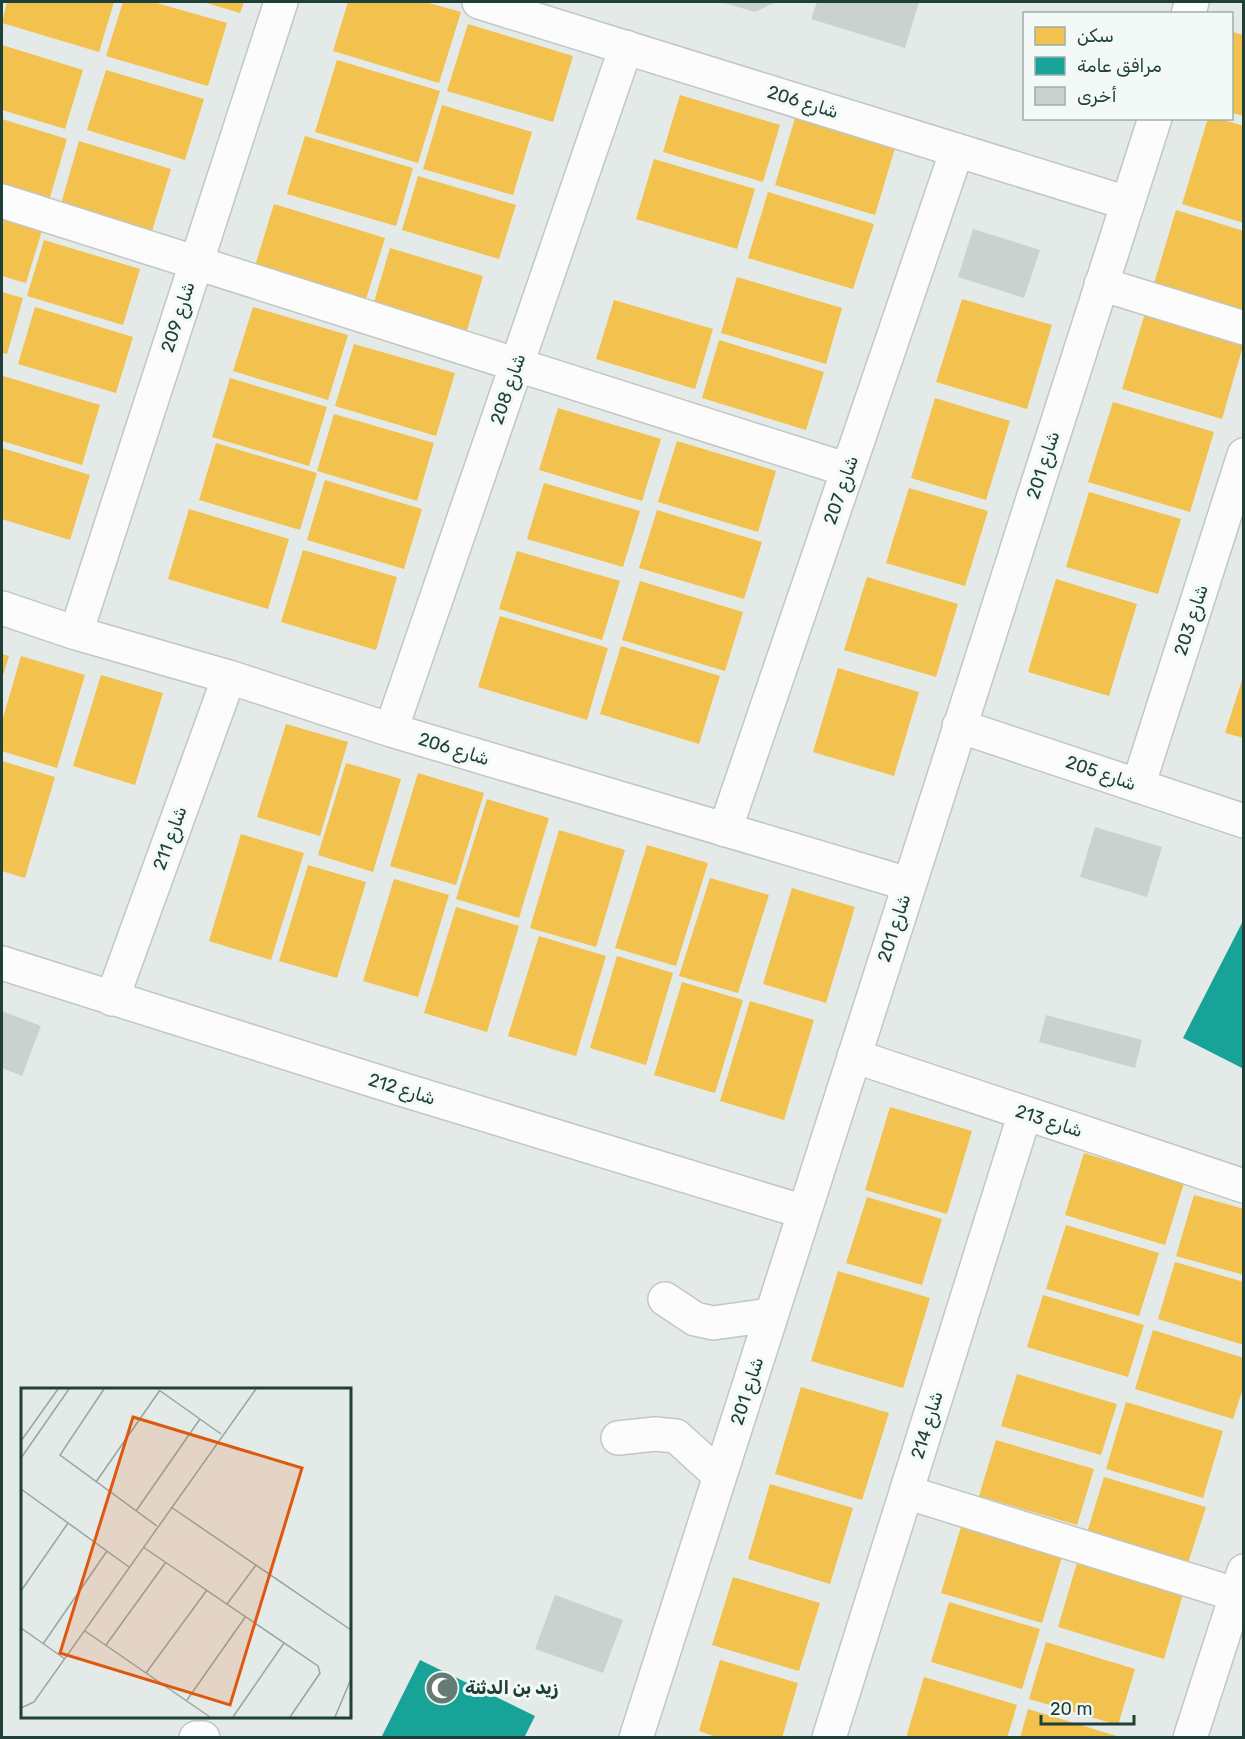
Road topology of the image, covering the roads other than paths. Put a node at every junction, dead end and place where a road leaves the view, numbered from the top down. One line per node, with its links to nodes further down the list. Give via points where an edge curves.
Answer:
1 (281, 2): 8 (street, شارع 209)
2 (479, 2): 3 (street, شارع 206)
3 (626, 47): 5 (street, شارع 206); 11 (street, شارع 208)
4 (1154, 120): 7 (street, شارع 201)
5 (957, 150): 7 (street, شارع 206); 13 (street, شارع 207)
6 (2, 201): 8 (street)
7 (1127, 203): 9 (street, شارع 201)
8 (196, 263): 11 (street); 15 (street, شارع 209)
9 (1101, 284): 10 (street); 17 (street, شارع 201)
10 (1244, 328)
11 (517, 365): 13 (street); 18 (street, شارع 208)
12 (1244, 455): 19 (street, شارع 203)
13 (848, 470): 21 (street, شارع 207)
14 (2, 608): 15 (street, شارع 206)
15 (76, 633): 16 (street, شارع 206)
16 (229, 677): 18 (street, شارع 206); 24 (street, شارع 211)
17 (959, 726): 19 (street, شارع 205); 22 (street, شارع 201)
18 (391, 730): 21 (street, شارع 206)
19 (1138, 786): 20 (street, شارع 205)
20 (1244, 821)
21 (725, 830): 22 (street, شارع 206)
22 (908, 884): 25 (street, شارع 201)
23 (2, 963): 24 (street, شارع 212)
24 (112, 999): 28 (street, شارع 212)
25 (854, 1056): 26 (street, شارع 213); 28 (street, شارع 201)
26 (1025, 1113): 27 (street, شارع 213); 33 (street, شارع 214)
27 (1244, 1185)
28 (804, 1212): 30 (street, شارع 201)
29 (665, 1299): 30 (street, via 695,1319 713,1323)
30 (771, 1315): 32 (street, شارع 201)
31 (618, 1438): 32 (street, via 676,1436)
32 (720, 1476): 37 (street, شارع 201)
33 (906, 1492): 34 (street); 38 (street, شارع 214)
34 (1241, 1588): 39 (street)
35 (196, 1737): 36 (street)
36 (203, 1737)
37 (636, 1737)
38 (829, 1737)
39 (1191, 1737)

